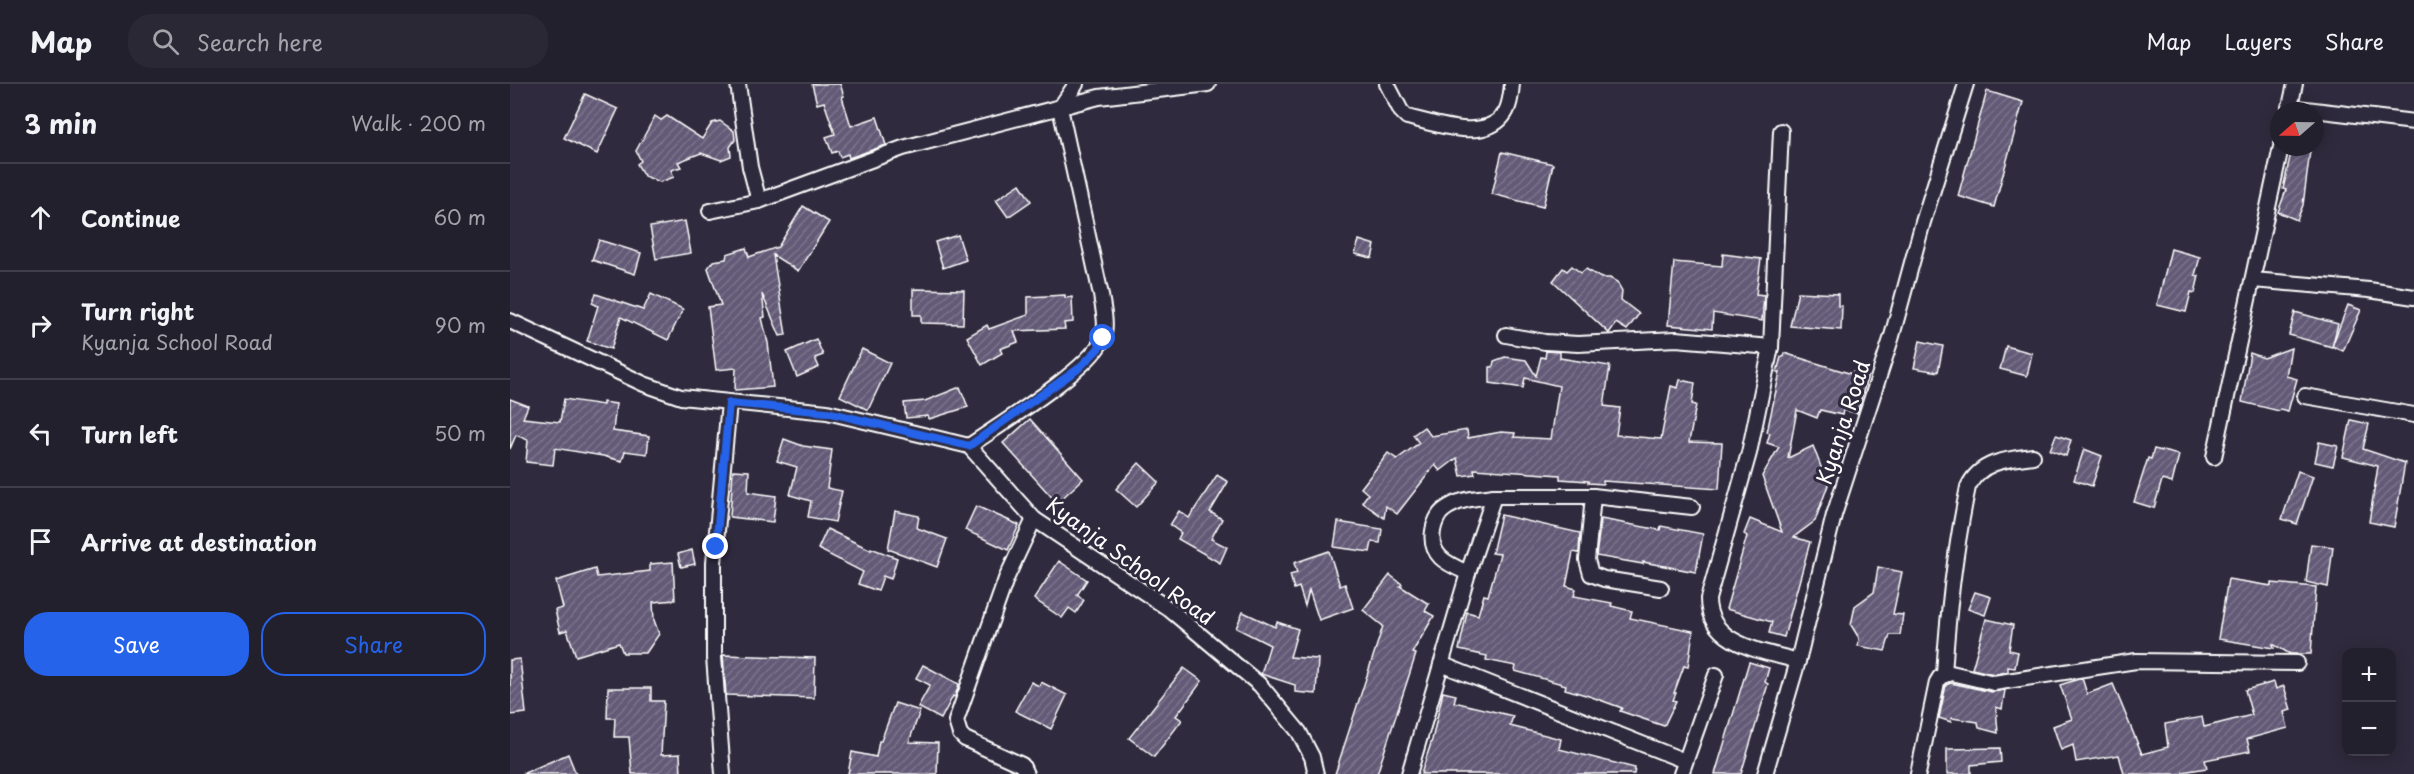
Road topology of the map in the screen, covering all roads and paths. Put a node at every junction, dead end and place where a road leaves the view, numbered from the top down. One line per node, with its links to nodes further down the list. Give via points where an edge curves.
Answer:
1 (738, 84): 14 (street)
2 (1076, 84): 9 (street)
3 (1208, 84): 9 (street, via 1099,97)
4 (1387, 84): 5 (street, via 1407,117 1476,129 1490,126 1503,116)
5 (1512, 84)
6 (1966, 84): 33 (street, Kyanja Road, via 1892,336 1834,514)
7 (2295, 84): 8 (street)
8 (2291, 102)
9 (1060, 108): 14 (street, via 903,148); 24 (street, via 1101,295 1103,338 1098,349 1078,369)
10 (2324, 113): 11 (street)
11 (2414, 122)
12 (1781, 131): 20 (street)
13 (2279, 156): 16 (street)
14 (759, 201): 15 (street)
15 (710, 212)
16 (2253, 280): 17 (street); 26 (street)
17 (2414, 297)
18 (510, 321): 22 (street, via 663,392)
19 (1506, 335): 20 (street, via 1578,344 1676,339)
20 (1771, 347): 33 (street, via 1749,453 1708,608 1714,624 1736,643)
21 (2304, 396): 23 (street)
22 (729, 403): 24 (street, via 827,412); 39 (street, via 714,563 714,657)
23 (2414, 415)
24 (969, 446): 30 (street, Kyanja School Road)
25 (2033, 456): 37 (street, via 1988,465 1968,487 1949,605)
26 (2214, 458)
27 (1494, 496): 28 (street); 31 (street); 31 (street, via 1462,501 1443,511 1434,524 1435,552 1444,563)
28 (1593, 496): 29 (street); 32 (street, via 1587,560 1591,574)
29 (1692, 507)
30 (1034, 519): 40 (street, via 1006,579 956,721 965,740 1022,765); 41 (street, Kyanja School Road, via 1169,609 1260,685 1299,732)
31 (1468, 573): 35 (street)
32 (1661, 588)
33 (1798, 661): 43 (street, Kyanja Road)
34 (2297, 663): 37 (street, via 2136,662 1994,683 1951,673)
35 (1442, 664): 38 (street); 42 (street)
36 (1716, 675): 38 (street)
37 (1944, 675): 44 (street, via 1938,682)
38 (1683, 767)
39 (723, 774)
40 (1026, 774)
41 (1316, 774)
42 (1409, 774)
43 (1765, 774)
44 (1918, 774)

